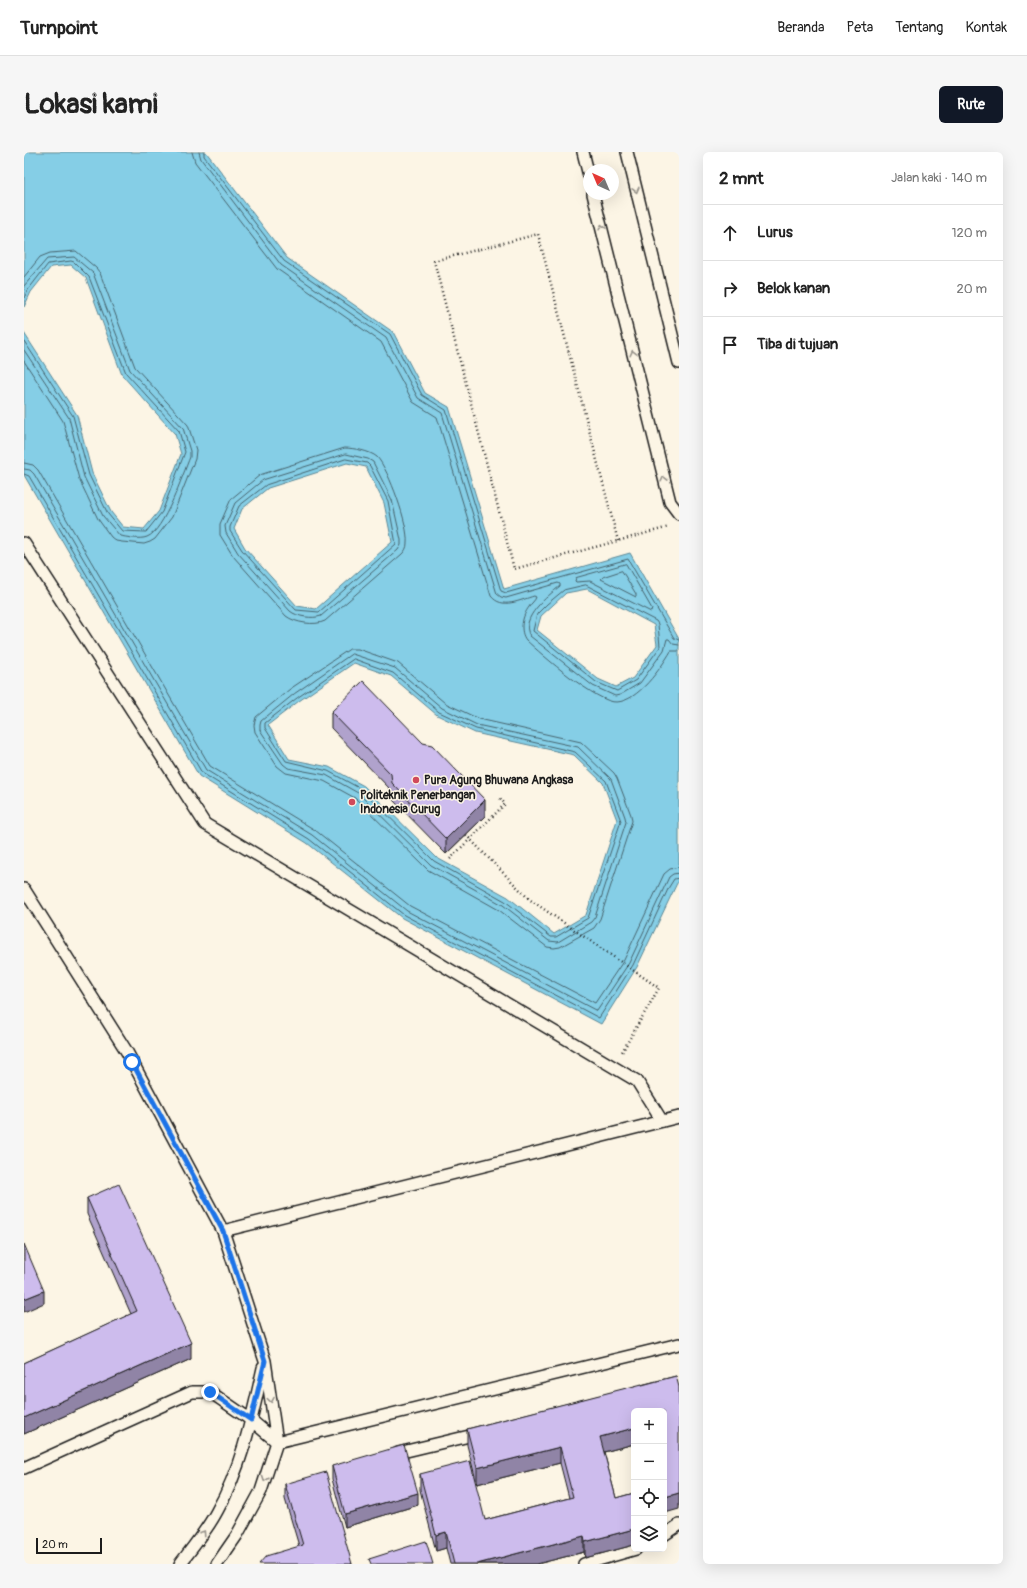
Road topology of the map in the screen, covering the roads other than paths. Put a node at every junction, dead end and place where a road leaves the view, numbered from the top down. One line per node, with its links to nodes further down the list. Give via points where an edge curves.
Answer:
1 (583, 152): 3 (lane)
2 (627, 152): 5 (lane, one-way to 5)
3 (586, 164)
4 (594, 200): 6 (lane, one-way to 4, via 670,502)
5 (679, 363)
6 (679, 514)
7 (24, 543): 10 (lane, via 205,824 637,1081)
8 (24, 889): 11 (lane, via 127,1052)
9 (679, 1117): 10 (lane)
10 (662, 1121): 11 (lane)
11 (223, 1231): 13 (lane)
12 (679, 1344): 16 (lane)
13 (265, 1361): 14 (lane); 16 (lane, one-way to 16)
14 (251, 1420): 16 (lane); 18 (lane, via 210,1392 192,1392); 22 (lane, one-way to 14, via 217,1511 236,1471)
15 (489, 1431): 17 (lane)
16 (277, 1442): 23 (lane, one-way to 23, via 261,1491)
17 (398, 1453)
18 (24, 1468)
19 (679, 1525): 20 (lane)
20 (667, 1533)
21 (631, 1550): 24 (lane)
22 (180, 1564)
23 (217, 1564)
24 (584, 1564)

